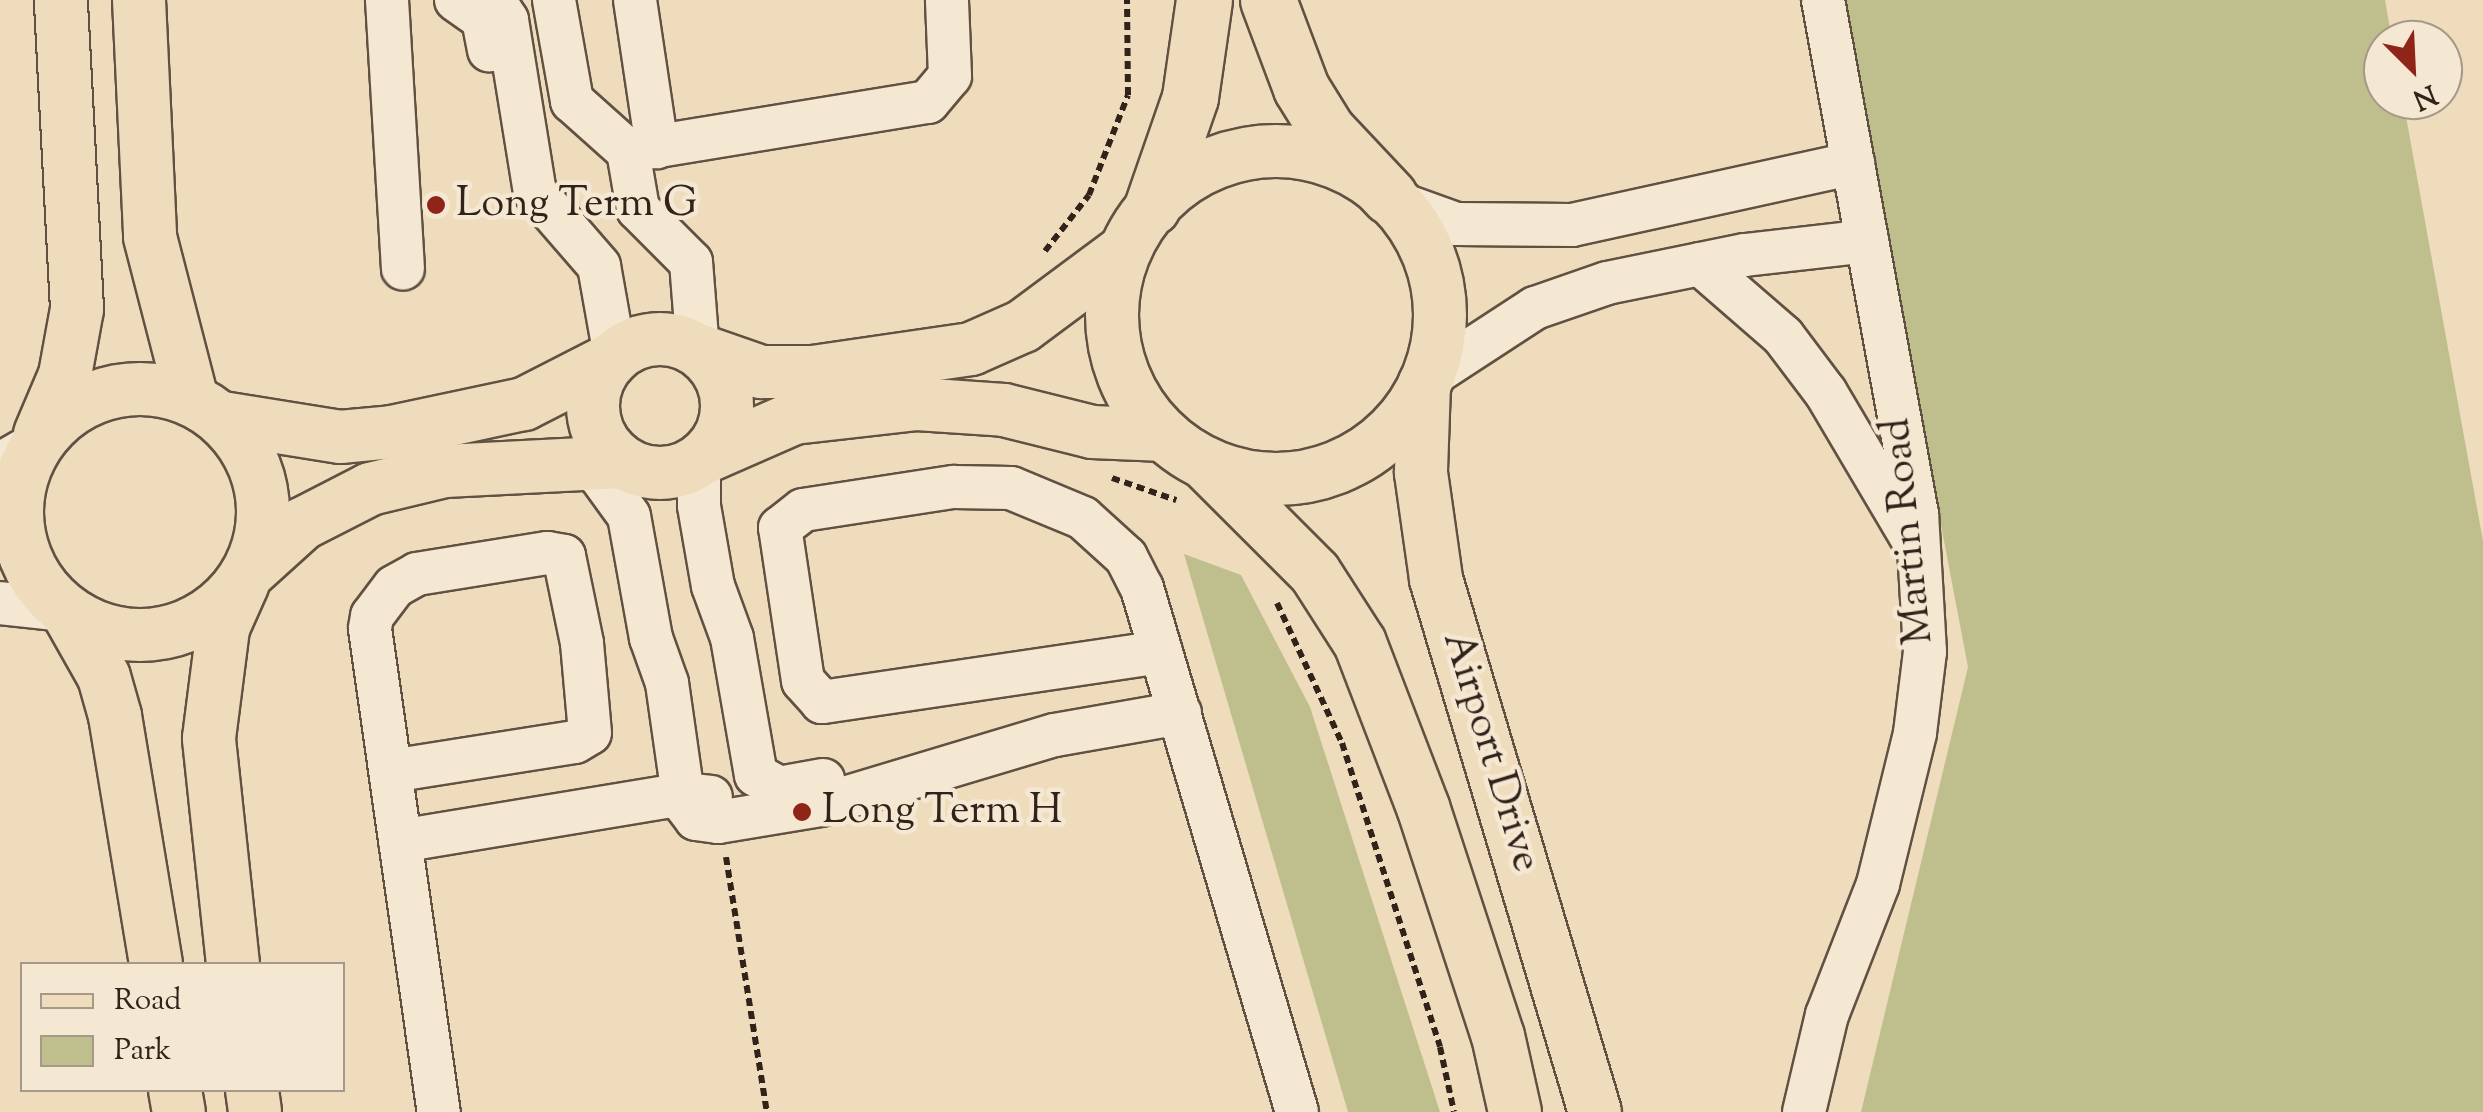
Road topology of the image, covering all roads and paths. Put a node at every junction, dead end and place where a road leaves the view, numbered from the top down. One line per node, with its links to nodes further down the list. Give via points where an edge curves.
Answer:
1 (39, 0): 13 (street)
2 (61, 0): 13 (main road)
3 (138, 0): 27 (main road, via 150,237)
4 (456, 0): 16 (street, via 483,19 505,131)
5 (494, 0): 16 (street, via 507,20)
6 (554, 0): 14 (street, via 572,101)
7 (635, 0): 14 (street)
8 (946, 0): 14 (street, via 950,76 928,102)
9 (1204, 0): 19 (highway, via 1190,97)
10 (1268, 0): 17 (highway, via 1300,88 1327,130)
11 (1823, 0): 15 (street, Martin Road)
12 (398, 2): 23 (street)
13 (68, 64): 29 (main road, via 77,309 66,375)
14 (642, 149): 18 (street)
15 (1853, 163): 17 (street, via 1572,225 1456,224); 20 (street, Martin Road)
16 (535, 192): 22 (street)
17 (1392, 199): 19 (main road, via 1334,162 1269,152 1205,167); 26 (main road, via 1429,255 1438,286 1440,317)
18 (638, 209): 22 (street); 24 (street, via 691,262)
19 (1138, 229): 24 (main road, via 1024,326 972,349 813,372 761,372); 28 (main road, via 1111,307 1112,335 1129,390)
20 (1867, 240): 21 (street); 34 (street, Martin Road)
21 (1700, 264): 26 (street, via 1607,283 1535,308); 34 (street, via 1783,336 1826,393)
22 (599, 266): 25 (street)
23 (402, 269)
24 (699, 350): 25 (main road, via 664,338 645,340); 30 (main road, via 716,366 728,404 717,443)
25 (613, 358): 27 (main road, via 524,404 392,432 340,437); 32 (main road, via 600,376 594,415 599,434)
26 (1425, 382): 33 (main road, via 1386,436 1331,469 1268,478); 53 (main road, Airport Drive, via 1421,472 1436,580)
27 (207, 409): 29 (main road, via 168,391 116,390 62,417); 35 (main road, via 242,440 263,494 261,538)
28 (1164, 435): 30 (main road, via 1092,432 1004,410 917,404 794,418); 33 (main road)
29 (24, 449): 37 (main road, via 16,515 34,571)
30 (701, 459): 32 (main road, via 665,473); 43 (street, via 698,506 712,586 732,638 753,767)
31 (567, 463): 32 (main road); 35 (main road, via 446,472 370,488 302,524); 39 (street, via 597,472 629,516 651,638)
32 (627, 464): 39 (street, via 656,517 667,574 676,632)
33 (1206, 464): 52 (main road, Airport Drive, via 1316,573 1360,642 1440,860 1498,1036)
34 (1919, 550): 54 (street, Martin Road, via 1925,652 1915,732 1878,884 1826,1016)
35 (246, 575): 37 (main road, via 209,615 160,634 109,632); 48 (main road, via 222,628 209,738)
36 (0, 603): 37 (street)
37 (66, 611): 47 (main road, via 104,678 115,716)
38 (1161, 652): 38 (street, via 822,702 803,681 780,528 803,510 954,487 1033,494 1083,518 1126,557); 40 (street)
39 (667, 682): 44 (street)
40 (1180, 713): 41 (street); 51 (street)
41 (1055, 735): 43 (street, via 906,750 818,782); 44 (street, via 804,809 706,822 689,813)
42 (391, 772): 42 (street, via 370,629 378,605 417,574 548,552 564,556 585,662 590,733 576,742); 45 (street)
43 (767, 790): 44 (street)
44 (683, 794): 45 (street)
45 (400, 841): 49 (street)
46 (726, 855): 50 (path)
47 (156, 962)
48 (233, 962)
49 (439, 1112)
50 (766, 1112)
51 (1297, 1112)
52 (1515, 1112)
53 (1594, 1112)
54 (1804, 1112)

